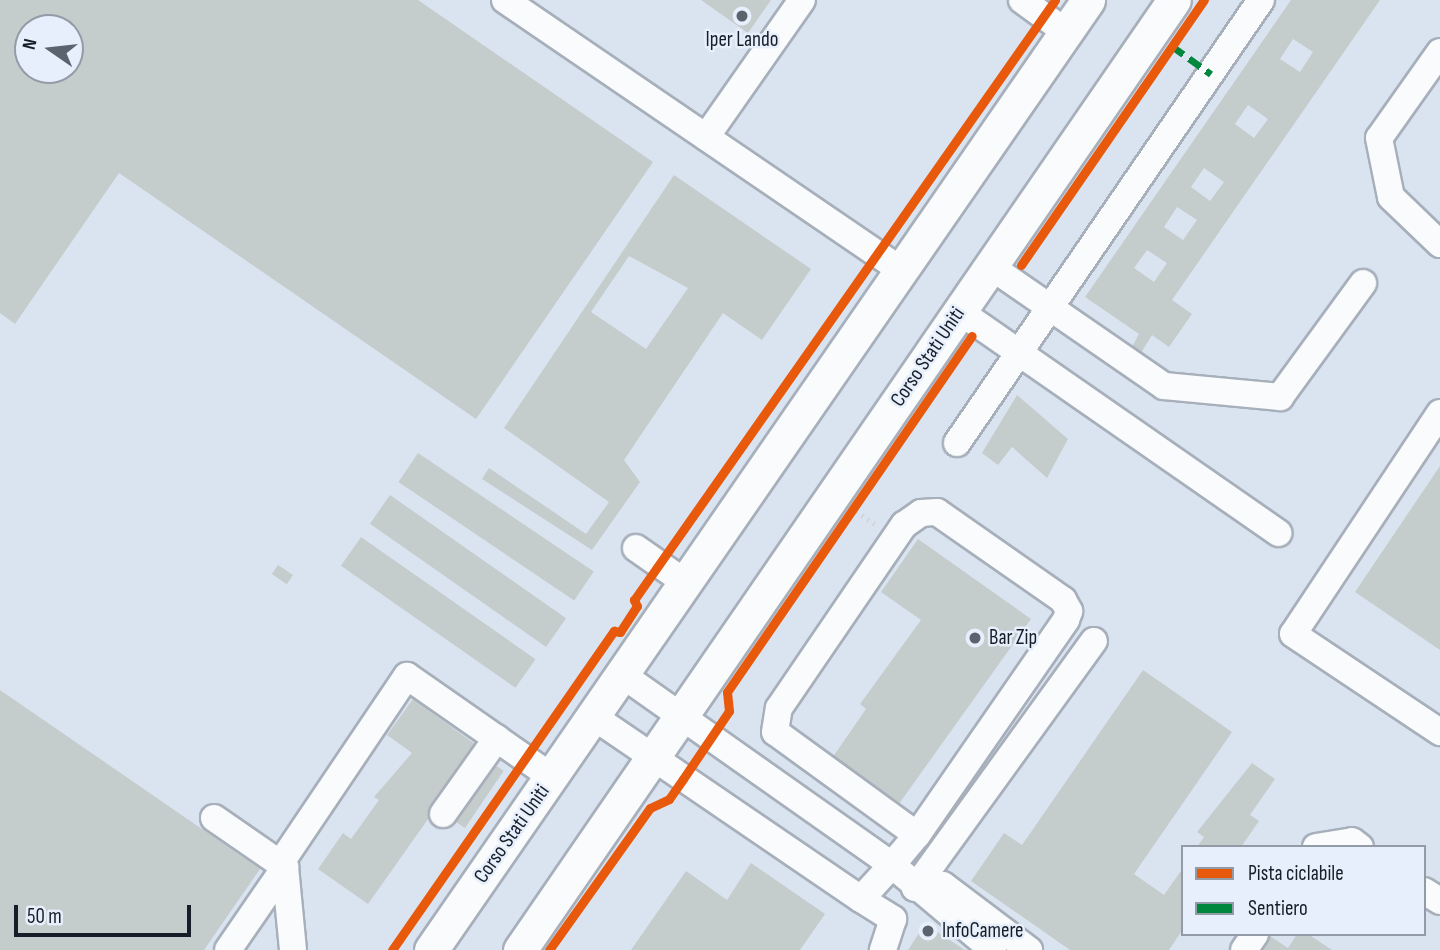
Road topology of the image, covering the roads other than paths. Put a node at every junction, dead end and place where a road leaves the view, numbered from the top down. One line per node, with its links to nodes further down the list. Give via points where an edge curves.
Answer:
1 (505, 0): 9 (street)
2 (802, 0): 9 (street)
3 (1022, 0): 7 (street)
4 (1088, 0): 7 (main road, Corso Stati Uniti)
5 (1174, 0): 11 (main road, Corso Stati Uniti)
6 (1261, 0): 14 (street)
7 (1066, 32): 12 (main road, Corso Stati Uniti)
8 (1440, 52): 10 (street, via 1379,138 1391,197)
9 (706, 137): 12 (street)
10 (1440, 244)
11 (990, 266): 14 (street); 15 (main road, Corso Stati Uniti)
12 (902, 271): 21 (main road, Corso Stati Uniti)
13 (1363, 283): 14 (street, via 1280,397 1164,386)
14 (1048, 306): 16 (street)
15 (959, 311): 16 (street); 24 (main road, Corso Stati Uniti)
16 (1018, 351): 18 (street); 19 (street)
17 (1440, 413): 26 (street, via 1293,634)
18 (957, 443)
19 (1278, 533)
20 (636, 548): 21 (street)
21 (686, 583): 23 (main road, Corso Stati Uniti)
22 (1094, 641): 39 (street)
23 (623, 675): 24 (street); 25 (main road, Corso Stati Uniti)
24 (683, 716): 29 (main road, Corso Stati Uniti); 30 (street)
25 (594, 717): 29 (street); 31 (main road, Corso Stati Uniti)
26 (1440, 732)
27 (497, 738): 31 (street); 32 (street); 37 (street, via 407,676)
28 (788, 740): 30 (street); 34 (street); 34 (street, via 775,732 779,708 904,525 921,513 937,512 1063,600 1066,620)
29 (654, 759): 40 (street); 45 (main road, Corso Stati Uniti)
30 (767, 773): 38 (street)
31 (552, 777): 44 (main road, Corso Stati Uniti)
32 (443, 814)
33 (214, 818): 37 (street)
34 (917, 835): 38 (street)
35 (1328, 845): 36 (street, via 1352,841)
36 (1357, 845)
37 (283, 865): 42 (street); 43 (street)
38 (892, 865): 39 (street); 40 (street)
39 (915, 888): 48 (street); 49 (street, via 943,885)
40 (860, 899): 41 (street)
41 (893, 919): 46 (street); 47 (street, via 905,924)
42 (228, 950)
43 (293, 950)
44 (431, 950)
45 (520, 950)
46 (883, 950)
47 (902, 950)
48 (993, 950)
49 (1029, 950)

